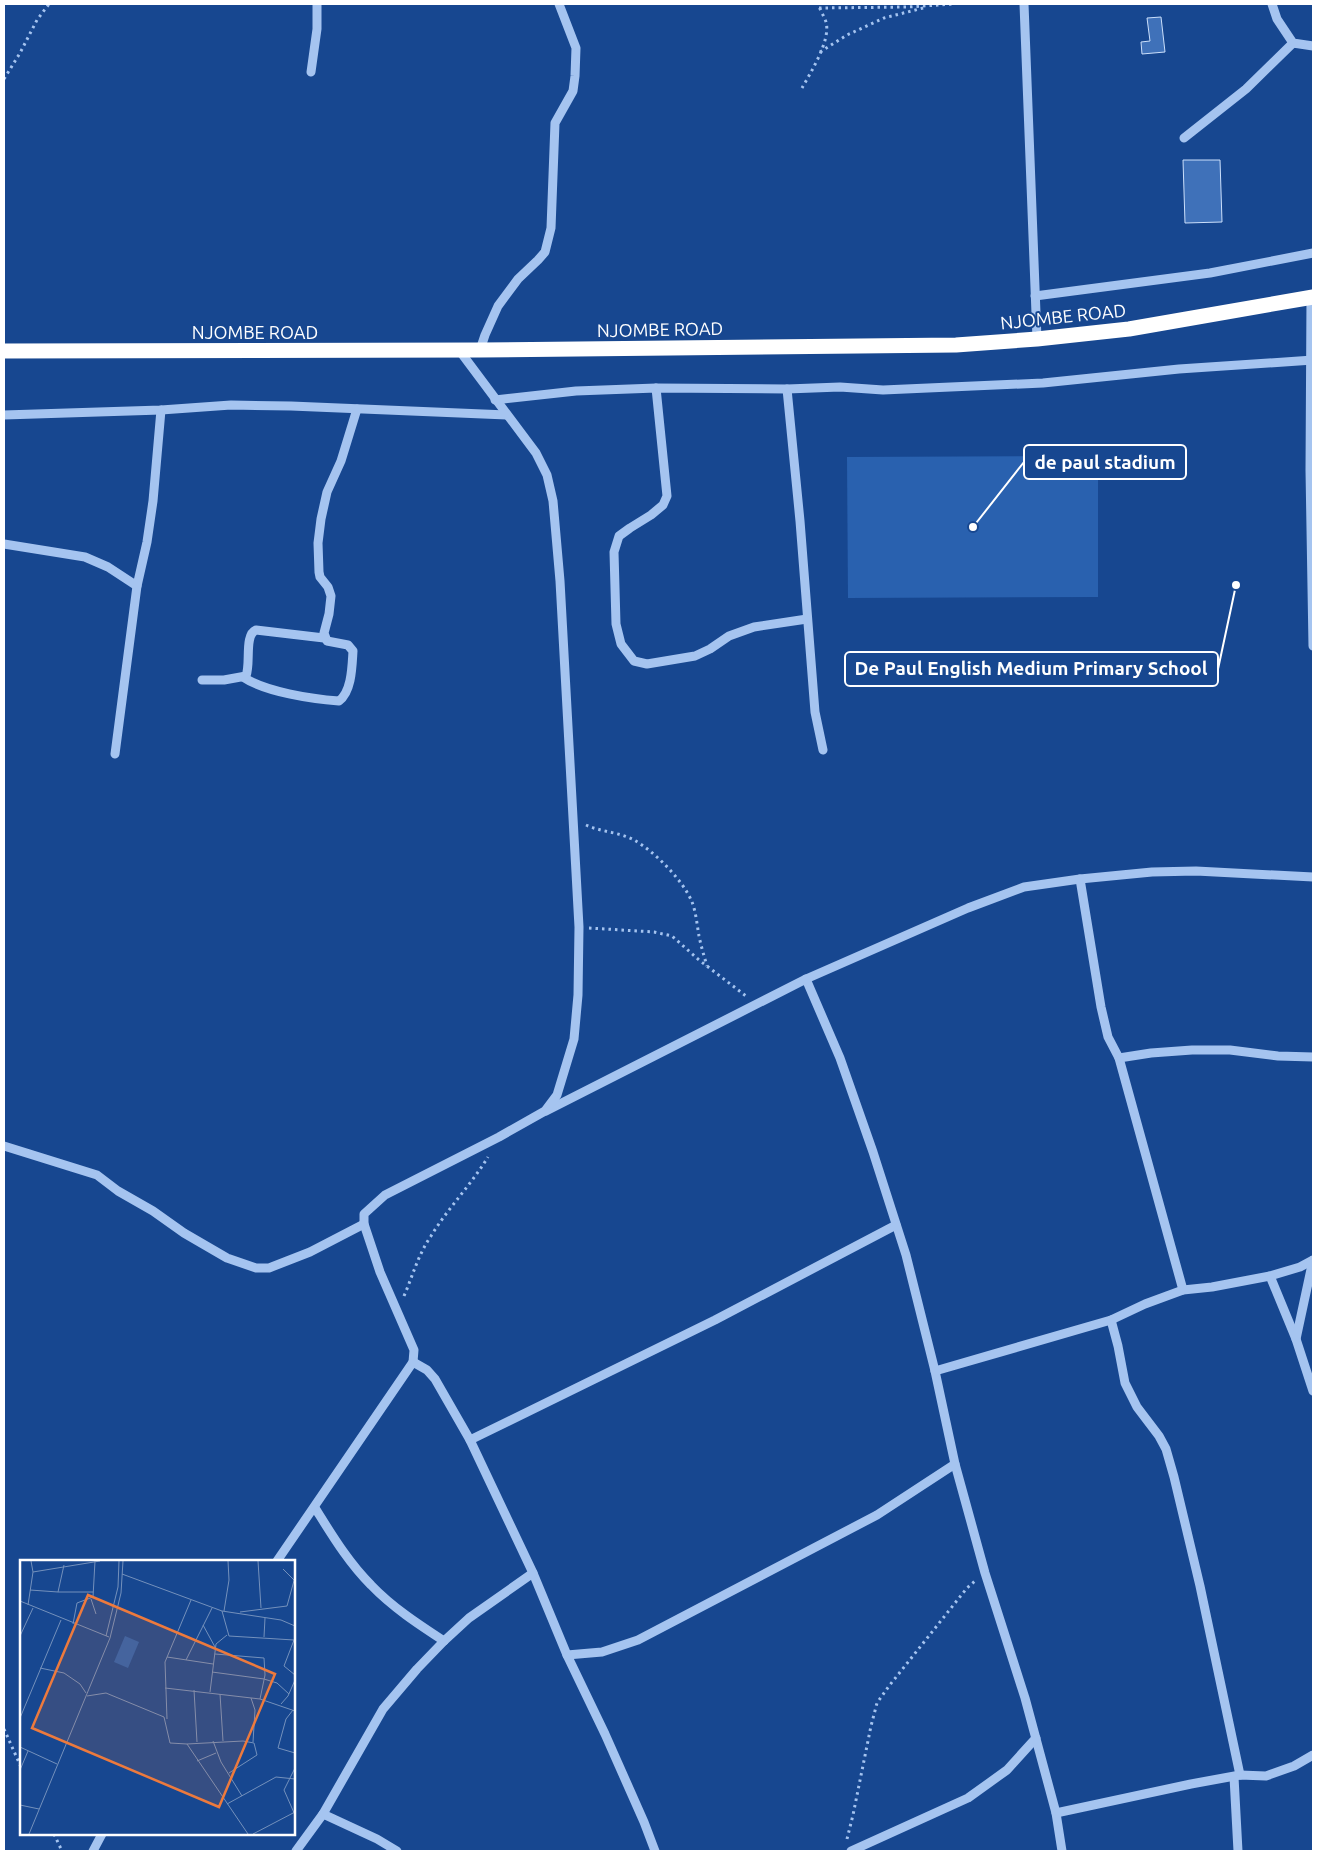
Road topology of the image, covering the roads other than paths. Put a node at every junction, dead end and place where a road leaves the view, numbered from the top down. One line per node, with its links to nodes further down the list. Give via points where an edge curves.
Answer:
1 (318, 4): 7 (street)
2 (559, 4): 14 (street, via 576,48 576,67 573,91 555,123 551,228 544,252 498,306)
3 (1024, 4): 10 (street)
4 (1272, 4): 5 (street, via 1277,19)
5 (1293, 43): 6 (street); 8 (street, via 1246,89)
6 (1313, 46)
7 (311, 72)
8 (1184, 138)
9 (1313, 252): 10 (street, via 1210,273)
10 (1035, 296): 12 (street)
11 (1312, 297): 12 (highway, NJOMBE ROAD, via 1129,329); 16 (street)
12 (1037, 339): 14 (highway, NJOMBE ROAD, via 956,345)
13 (459, 350): 14 (highway, NJOMBE ROAD); 15 (highway, NJOMBE ROAD); 19 (street)
14 (480, 350)
15 (4, 351)
16 (1311, 360): 18 (street, via 1043,384 883,390 840,387); 28 (street)
17 (656, 388): 18 (street); 19 (street); 26 (street, via 668,496 651,515 619,536 614,552 616,624 621,644 634,661 647,664 695,656 729,636 754,627)
18 (787, 389): 26 (street)
19 (495, 400): 23 (street)
20 (357, 409): 21 (street, via 231,405); 23 (street); 27 (street, via 341,461 327,492 321,519 318,543 320,577 331,596)
21 (161, 410): 22 (street); 25 (street, via 153,501)
22 (4, 415)
23 (507, 415): 38 (street, via 536,453 547,475 553,500 560,581 579,927 578,995 574,1039 556,1095)
24 (4, 544): 25 (street, via 85,557)
25 (137, 586): 32 (street)
26 (808, 619): 31 (street, via 815,712)
27 (324, 638): 29 (street, via 253,631 247,673); 29 (street, via 348,645 353,651 349,682 344,697 339,701 258,686)
28 (1313, 646)
29 (243, 677): 30 (street)
30 (202, 680)
31 (823, 750)
32 (115, 754)
33 (1313, 877): 34 (street, via 1196,871)
34 (1080, 879): 35 (street, via 1024,887); 37 (street, via 1101,1007 1108,1037)
35 (806, 979): 38 (street); 41 (street, via 840,1058)
36 (1313, 1057): 37 (street, via 1192,1050)
37 (1119, 1058): 44 (street)
38 (546, 1111): 40 (street, via 385,1195 364,1214)
39 (4, 1146): 40 (street, via 97,1175 184,1233 227,1258 256,1268 269,1268 310,1252)
40 (364, 1224): 47 (street, via 380,1272 414,1350)
41 (896, 1225): 48 (street); 50 (street, via 715,1320)
42 (1313, 1260): 43 (street); 46 (street)
43 (1270, 1276): 44 (street); 46 (street)
44 (1183, 1290): 45 (street)
45 (1111, 1320): 48 (street); 59 (street, via 1125,1383 1166,1449 1174,1477 1200,1586)
46 (1296, 1338): 49 (street)
47 (413, 1362): 50 (street, via 428,1370 435,1379); 52 (street)
48 (935, 1371): 51 (street)
49 (1313, 1391)
50 (470, 1440): 54 (street)
51 (955, 1464): 56 (street, via 877,1515 646,1636 602,1652); 57 (street)
52 (315, 1508): 53 (street); 55 (street, via 341,1549 371,1585 414,1622)
53 (278, 1560)
54 (532, 1573): 55 (street); 56 (street)
55 (444, 1641): 61 (street, via 383,1709)
56 (567, 1655): 67 (street)
57 (1036, 1738): 60 (street); 63 (street, via 1007,1770 968,1798)
58 (1313, 1755): 59 (street, via 1266,1776)
59 (1237, 1776): 60 (street); 69 (street)
60 (1056, 1813): 68 (street)
61 (323, 1814): 65 (street); 66 (street)
62 (101, 1835): 64 (street)
63 (848, 1848)
64 (93, 1851)
65 (296, 1851)
66 (397, 1851)
67 (655, 1851)
68 (1062, 1851)
69 (1238, 1851)

